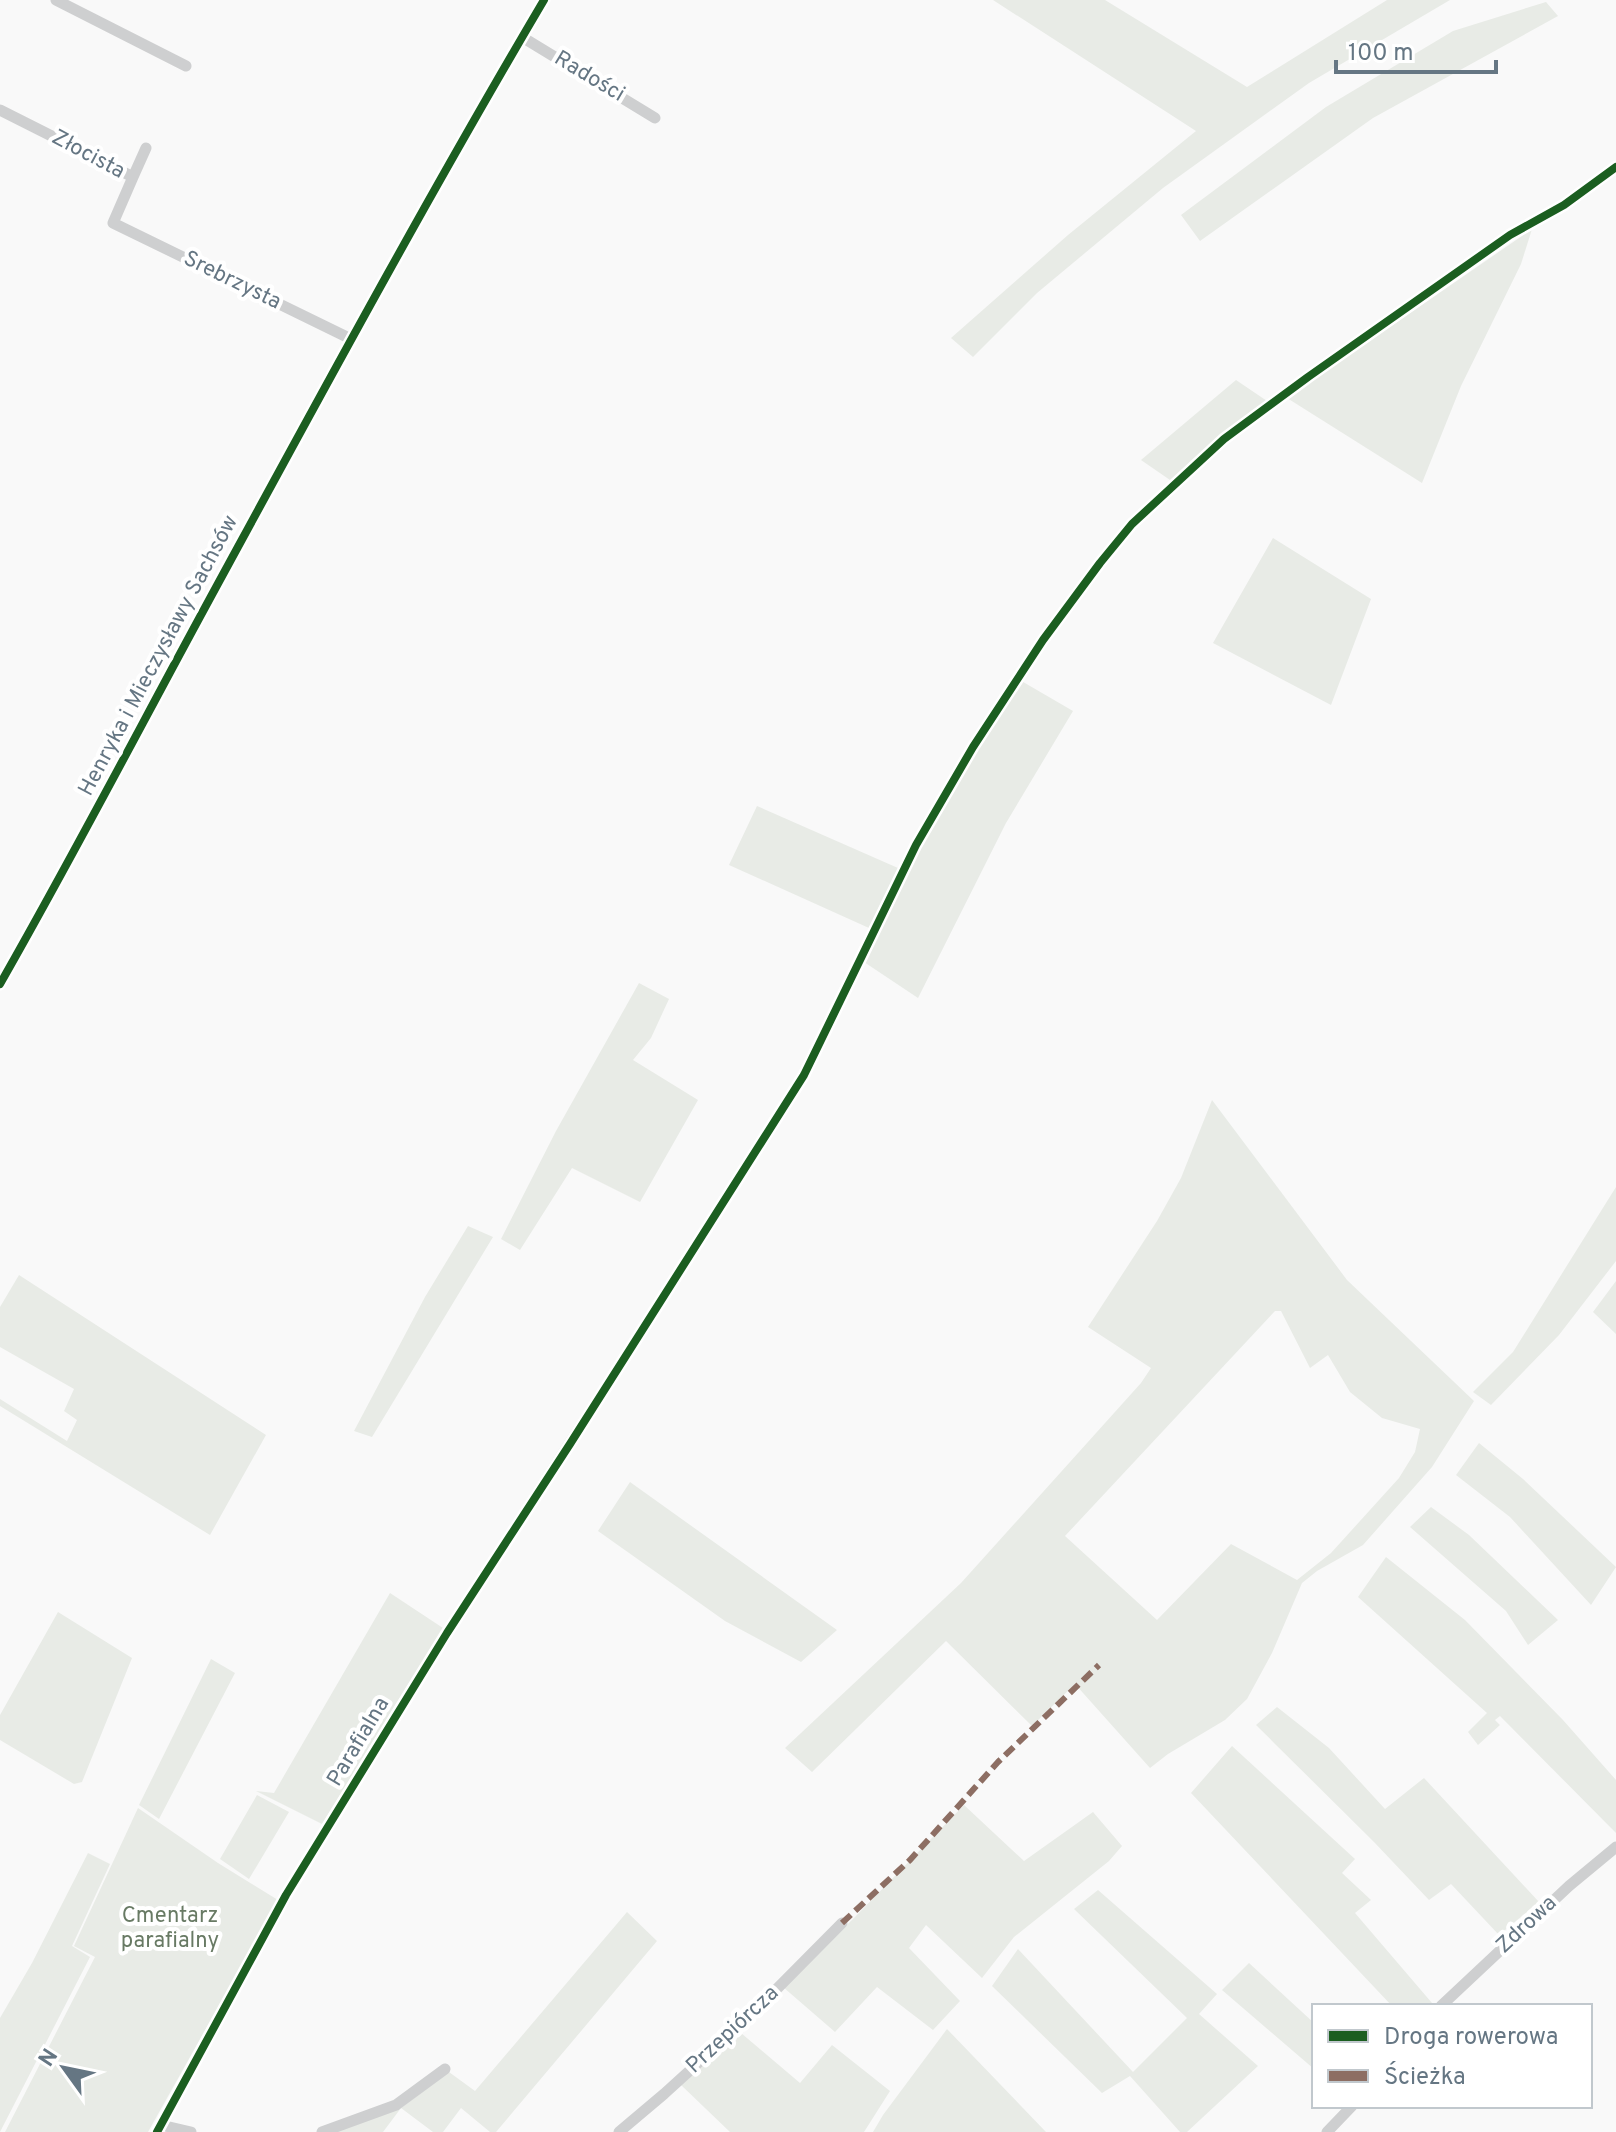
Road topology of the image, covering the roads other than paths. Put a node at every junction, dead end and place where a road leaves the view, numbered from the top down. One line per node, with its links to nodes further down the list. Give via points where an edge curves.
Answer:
1 (56, 0): 4 (street)
2 (544, 0): 3 (street, Henryka i Mieczysławy Sachsów)
3 (522, 37): 6 (street, Radości); 10 (street, Henryka i Mieczysławy Sachsów)
4 (186, 66)
5 (0, 110): 8 (street, Złocista)
6 (655, 118)
7 (146, 148): 8 (street)
8 (133, 177): 9 (street, Złocista)
9 (113, 223): 10 (street, Srebrzysta)
10 (350, 342): 11 (street, Henryka i Mieczysławy Sachsów)
11 (0, 984)
12 (609, 1382): 18 (street, Parafialna, via 286,1895)
13 (1616, 1847): 15 (street, Zdrowa)
14 (842, 1923): 21 (street, Przepiórcza, via 752,2014)
15 (1443, 2004)
16 (445, 2069): 20 (street, via 396,2105)
17 (1350, 2108): 22 (street)
18 (159, 2129): 19 (street)
19 (191, 2132)
20 (322, 2132)
21 (619, 2132)
22 (1327, 2132)

